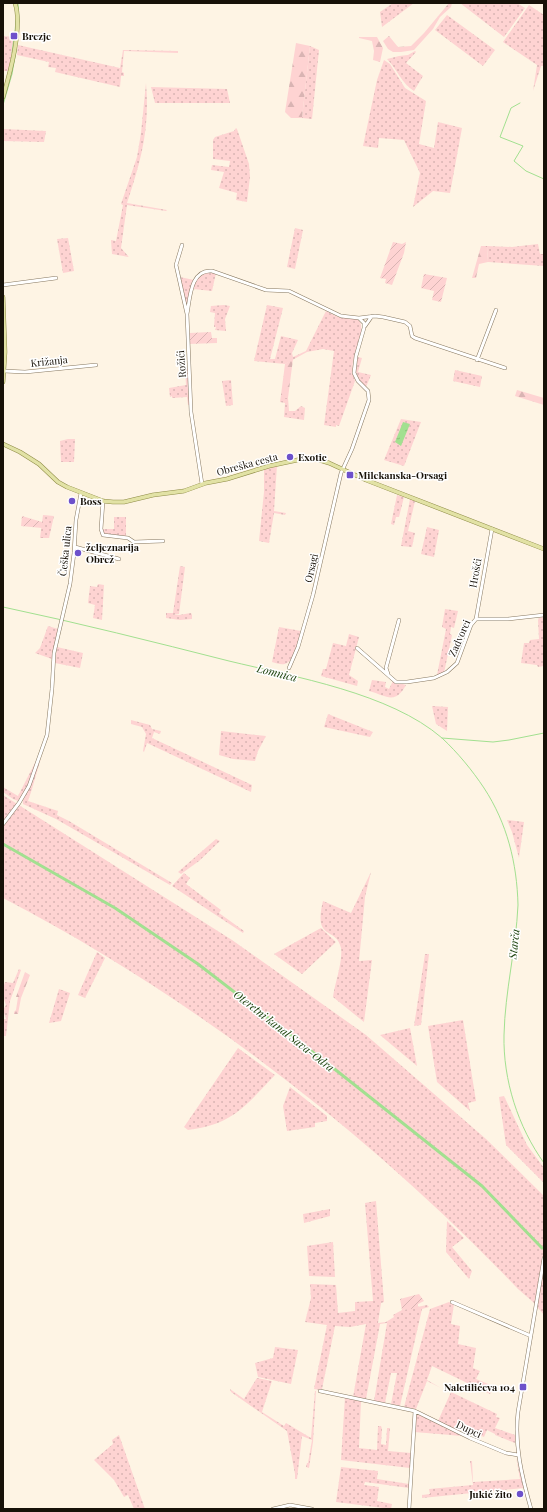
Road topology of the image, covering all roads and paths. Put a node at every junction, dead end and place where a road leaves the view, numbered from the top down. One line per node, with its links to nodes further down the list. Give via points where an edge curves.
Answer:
1 (15, 3): 2 (main road, via 17,21 14,54)
2 (3, 97)
3 (182, 245): 8 (street, Rožići, via 176,265)
4 (56, 278): 5 (street)
5 (3, 285)
6 (3, 297): 15 (main road)
7 (496, 310): 12 (street)
8 (187, 314): 10 (street, via 193,284 199,274 207,271 266,290 289,291 338,315); 19 (street, Rožići, via 191,412)
9 (372, 316): 10 (street); 11 (street); 12 (street, via 408,323 415,338)
10 (359, 318): 11 (street, via 364,323)
11 (364, 328): 18 (street, Orsagi, via 354,368 358,382 368,391 370,398)
12 (477, 360): 14 (street)
13 (96, 365): 15 (street, Križanja, via 25,372)
14 (505, 368)
15 (4, 371): 16 (main road)
16 (3, 382)
17 (3, 444): 20 (main road, Obreška cesta, via 43,467 62,485)
18 (342, 469): 19 (main road, Obreška cesta, via 317,459 302,459); 22 (main road, Obreška cesta); 31 (street, Orsagi, via 313,595)
19 (202, 484): 21 (main road, Obreška cesta, via 184,491 124,502)
20 (81, 494): 21 (main road, Obreška cesta); 24 (street, Češka ulica, via 76,520)
21 (103, 501): 23 (street, via 103,535 128,538 134,542)
22 (492, 529): 25 (main road, Obreška cesta); 29 (street, Hrošći)
23 (163, 541)
24 (75, 547): 26 (street); 33 (street, Češka ulica, via 70,584 54,653 47,735 26,792)
25 (544, 549)
26 (119, 560)
27 (544, 615): 29 (street, Zadvorci)
28 (399, 620): 32 (street, via 386,668)
29 (476, 620): 32 (street, Zadvorci, via 471,625 457,663 447,672 434,678 407,682 396,682)
30 (357, 648): 32 (street, Zadvorci)
31 (289, 668)
32 (388, 675)
33 (3, 824)
34 (544, 1258): 36 (street)
35 (452, 1302): 36 (street)
36 (531, 1336): 39 (street, via 517,1418)
37 (320, 1391): 38 (street, Dupci)
38 (415, 1410): 39 (street, Dupci, via 470,1438 506,1453); 42 (street)
39 (518, 1455): 43 (street)
40 (273, 1509): 41 (street, via 290,1505)
41 (312, 1509)
42 (409, 1509)
43 (531, 1509)

